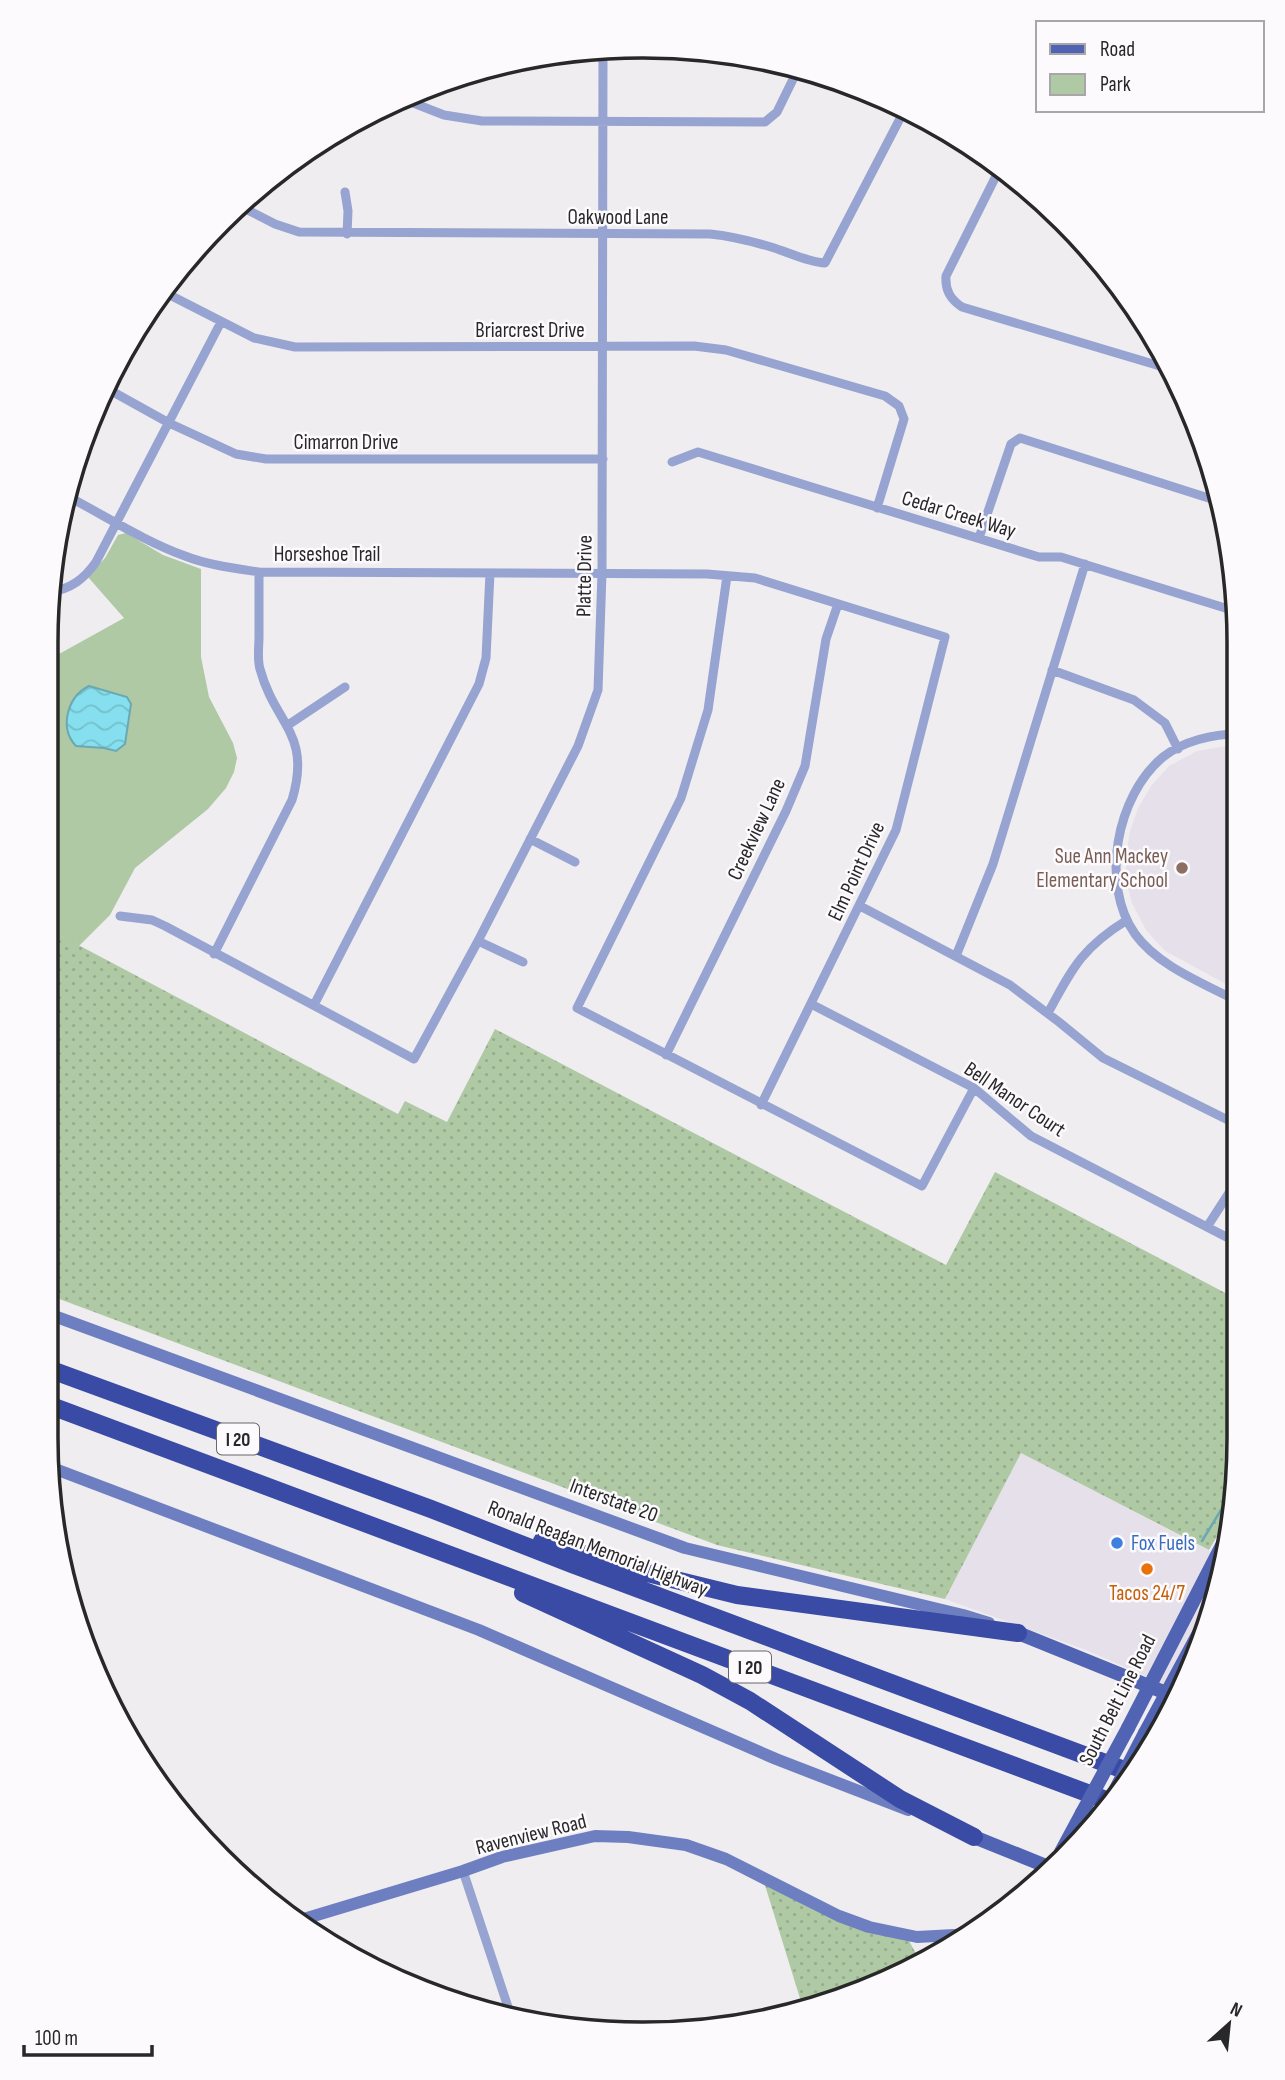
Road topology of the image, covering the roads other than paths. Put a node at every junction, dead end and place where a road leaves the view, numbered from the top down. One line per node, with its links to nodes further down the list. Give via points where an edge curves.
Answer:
1 (603, 59): 5 (street, Platte Drive)
2 (794, 78): 5 (street, via 777,113 765,122)
3 (416, 104): 5 (street, via 444,115 482,121)
4 (900, 118): 10 (street, Oakwood Lane, via 825,262 724,235)
5 (602, 121): 10 (street, Platte Drive)
6 (995, 177): 14 (street, via 949,267 948,294 962,307)
7 (345, 192): 9 (street)
8 (249, 211): 9 (street, Oakwood Lane, via 299,232)
9 (347, 234): 10 (street, Oakwood Lane)
10 (602, 235): 13 (street, Platte Drive)
11 (172, 296): 12 (street, Briarcrest Drive)
12 (221, 322): 13 (street, Briarcrest Drive, via 254,338 295,347); 16 (street)
13 (603, 348): 17 (street, Platte Drive); 21 (street, Briarcrest Drive, via 726,350 885,396 900,406 904,419)
14 (1157, 365)
15 (114, 393): 16 (street, Cimarron Drive)
16 (169, 423): 17 (street, Cimarron Drive, via 236,454 266,459); 22 (street)
17 (603, 459): 27 (street, Platte Drive)
18 (672, 462): 21 (street, Cedar Creek Way, via 698,452)
19 (1209, 498): 23 (street, via 1020,438 1012,444)
20 (76, 501): 22 (street, Horseshoe Trail)
21 (877, 508): 23 (street, Cedar Creek Way)
22 (117, 523): 25 (street, Horseshoe Trail, via 187,557); 29 (street, via 88,573)
23 (979, 538): 24 (street, Cedar Creek Way, via 1039,557)
24 (1085, 564): 31 (street, Cedar Creek Way); 33 (street)
25 (258, 572): 26 (street, Horseshoe Trail); 35 (street, via 259,667)
26 (490, 573): 27 (street, Horseshoe Trail); 49 (street, via 486,659 479,684)
27 (602, 573): 28 (street, Horseshoe Trail); 38 (street, Platte Drive, via 598,690 578,746)
28 (727, 576): 30 (street, Horseshoe Trail, via 755,578); 51 (street, via 709,710 681,798 577,1008)
29 (61, 589)
30 (838, 604): 32 (street, Horseshoe Trail); 51 (street, Creekview Lane, via 826,639 805,766)
31 (1226, 608)
32 (944, 638): 40 (street, Elm Point Drive, via 896,830)
33 (1052, 670): 37 (street, via 1134,700 1165,723); 45 (street, via 993,864)
34 (345, 687): 35 (street)
35 (288, 725): 44 (street, via 299,762 292,800)
36 (1227, 734): 37 (street)
37 (1178, 749): 42 (street, via 1163,757 1142,780 1128,806 1116,871)
38 (530, 839): 39 (street); 43 (street, Platte Drive)
39 (575, 862)
40 (859, 906): 45 (street); 48 (street, Elm Point Drive)
41 (120, 916): 44 (street, via 152,920)
42 (1127, 920): 47 (street, via 1153,952); 50 (street, via 1083,953)
43 (478, 941): 46 (street); 49 (street, Platte Drive, via 414,1059)
44 (214, 954): 49 (street)
45 (956, 956): 50 (street, via 1010,985)
46 (523, 962)
47 (1227, 996)
48 (811, 1004): 52 (street, Bell Manor Court); 53 (street, Elm Point Drive)
49 (314, 1005)
50 (1048, 1013): 54 (street, via 1103,1058)
51 (666, 1055): 53 (street)
52 (974, 1088): 53 (street, via 922,1186); 56 (street, Bell Manor Court, via 1031,1136)
53 (761, 1105)
54 (1227, 1120)
55 (1227, 1196): 56 (street)
56 (1207, 1227): 57 (street, Bell Manor Court)
57 (1227, 1237)
58 (58, 1317): 65 (main road, Interstate 20, via 685,1548 963,1615)
59 (58, 1372): 62 (highway, Ronald Reagan Memorial Highway / I 20)
60 (58, 1408): 63 (highway, I 20)
61 (59, 1470): 73 (main road, via 502,1639 776,1759)
62 (431, 1509): 65 (highway, via 684,1584); 70 (highway, Ronald Reagan Memorial Highway / I 20)
63 (386, 1531): 71 (highway, I 20); 73 (highway, via 702,1675 762,1708 901,1799)
64 (1210, 1576): 66 (main road, South Belt Line Road)
65 (1018, 1633): 66 (main road, Interstate 20)
66 (1149, 1686): 67 (main road, Interstate 20); 72 (main road, South Belt Line Road, bridge)
67 (1168, 1694)
68 (1156, 1717): 69 (main road, South Belt Line Road, bridge)
69 (1135, 1753)
70 (1123, 1770)
71 (1102, 1798)
72 (1070, 1836)
73 (974, 1837): 74 (main road)
74 (1042, 1864)
75 (463, 1871): 76 (main road, Ravenview Road); 77 (main road, Ravenview Road, via 568,1841 628,1837 686,1845 726,1859 869,1927 917,1937); 78 (street)
76 (309, 1917)
77 (949, 1935)
78 (508, 2006)

